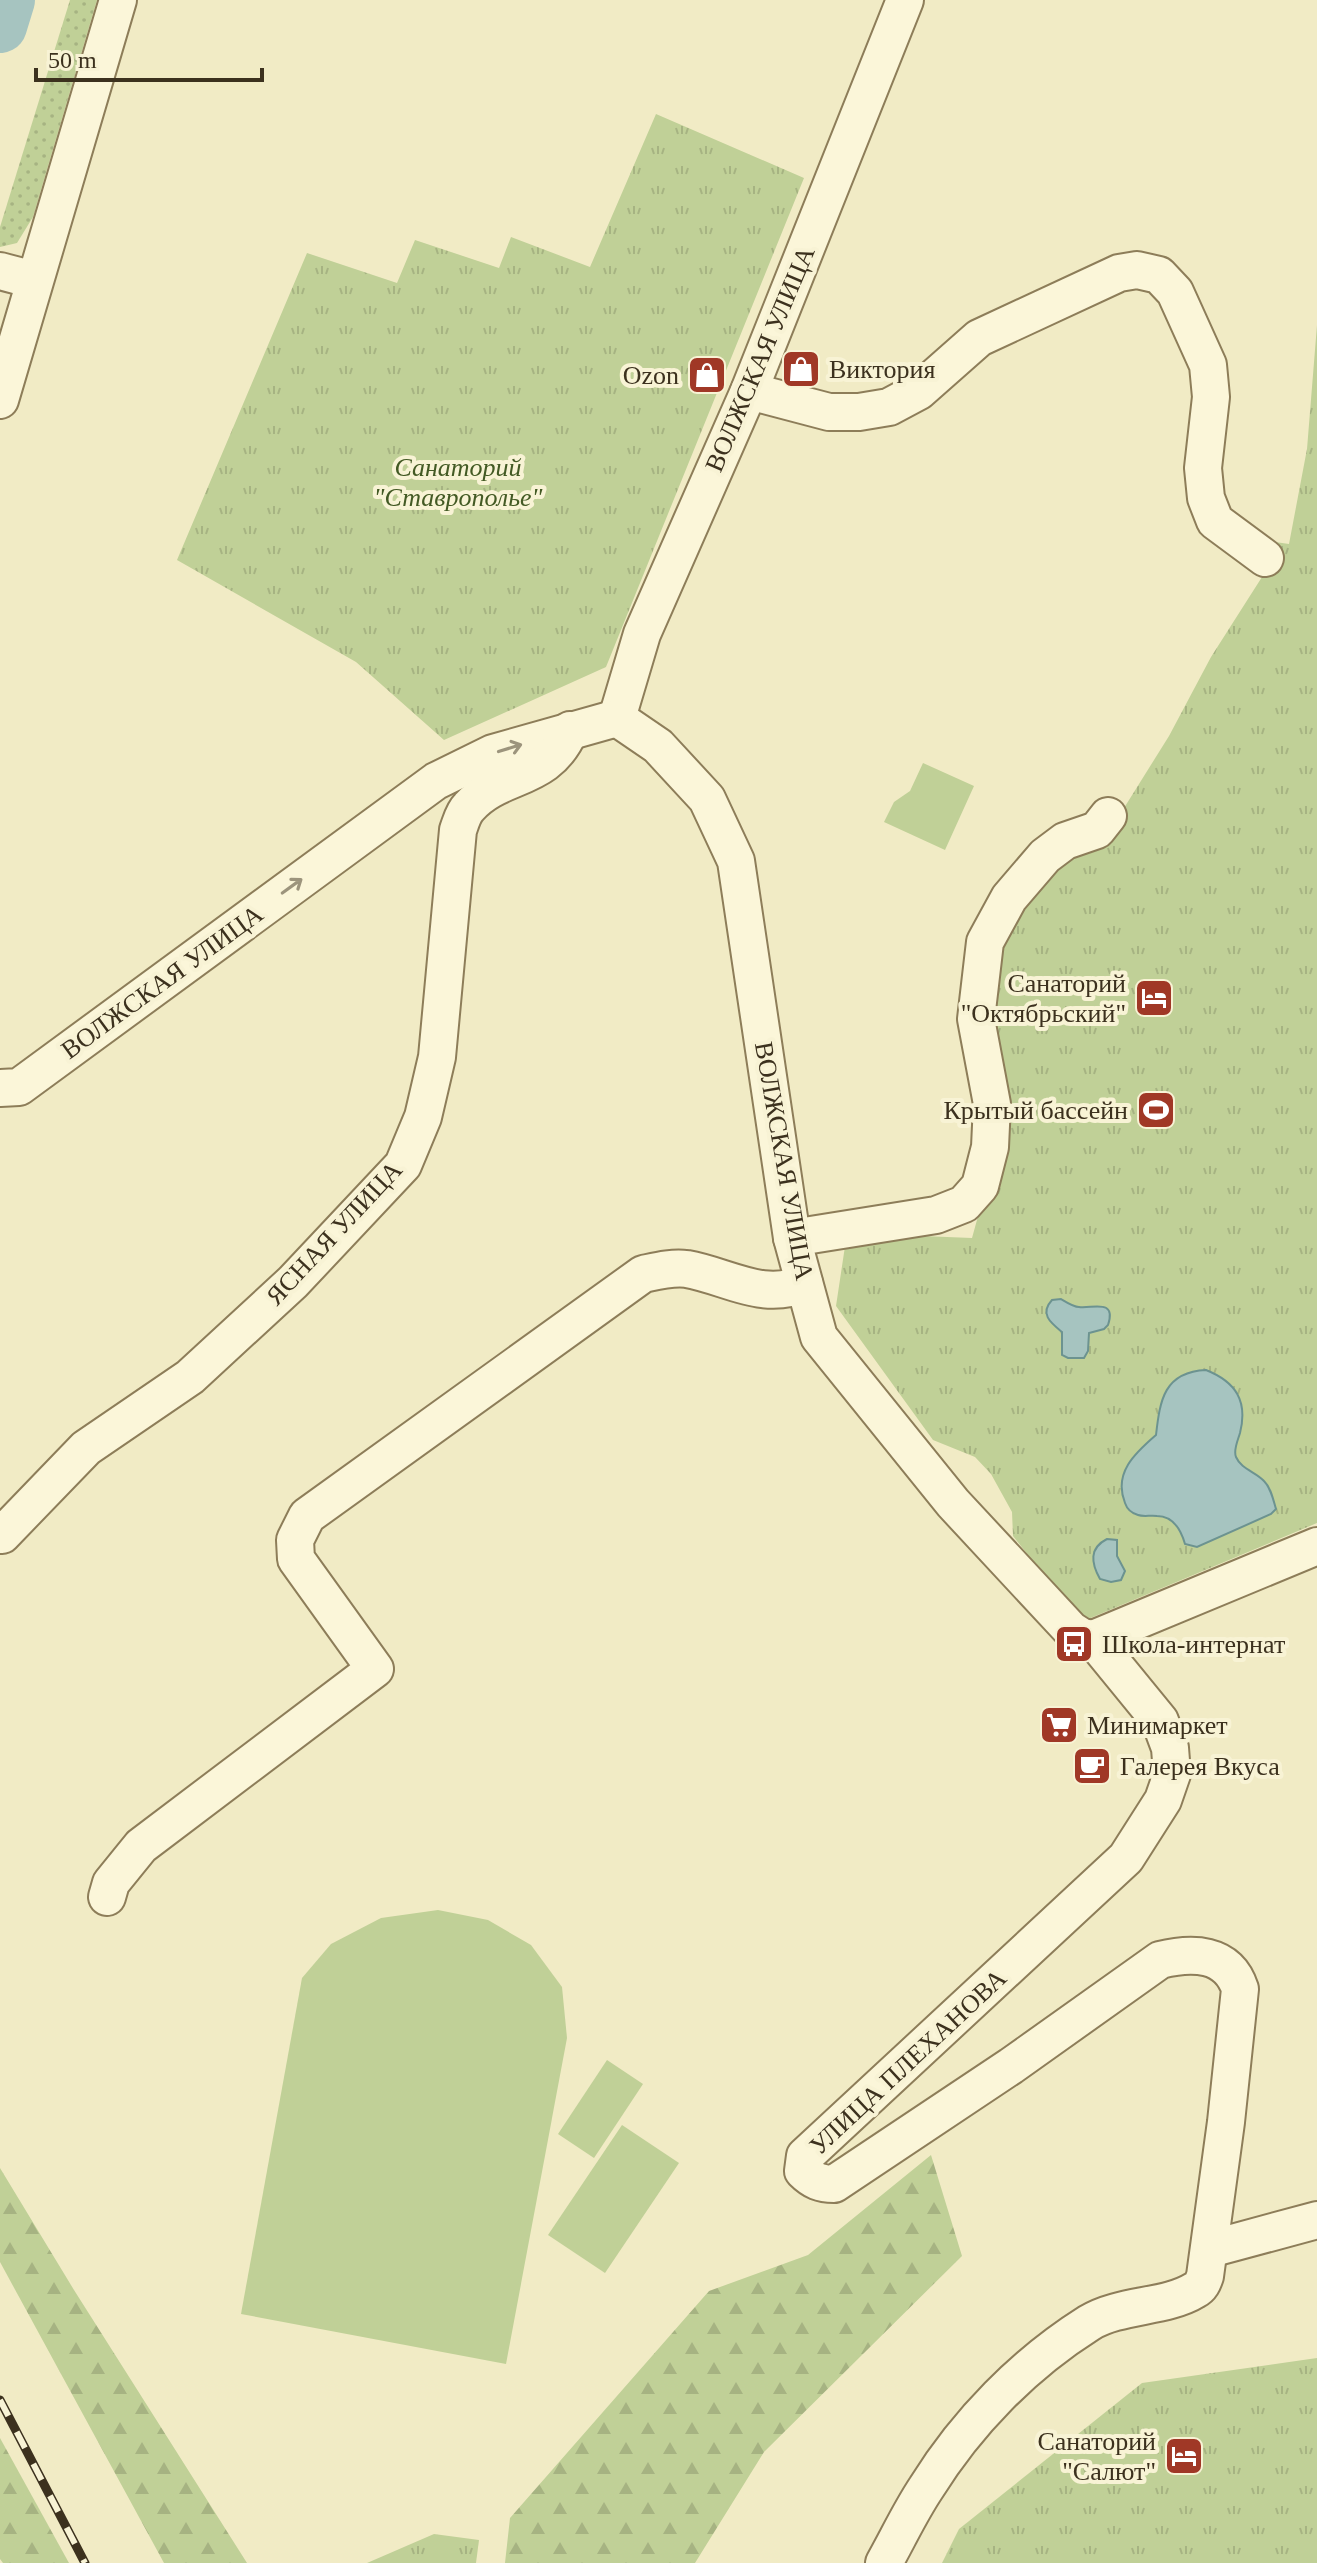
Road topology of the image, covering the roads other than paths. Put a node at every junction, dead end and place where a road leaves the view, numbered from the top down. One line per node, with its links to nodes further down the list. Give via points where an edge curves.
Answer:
1 (118, 0): 4 (street)
2 (905, 0): 5 (street, ВОЛЖСКАЯ УЛИЦА)
3 (0, 271): 4 (street)
4 (34, 280): 6 (street)
5 (749, 391): 7 (street, via 829,412 889,407 919,391 979,338 1119,273 1159,275 1175,292 1208,365 1206,498 1215,521); 8 (street, ВОЛЖСКАЯ УЛИЦА, via 642,634)
6 (0, 400)
7 (1265, 558)
8 (617, 718): 9 (street, ВОЛЖСКАЯ УЛИЦА); 12 (street, ВОЛЖСКАЯ УЛИЦА, via 658,746 707,799 736,861)
9 (570, 730): 11 (street, ВОЛЖСКАЯ УЛИЦА, one-way to 9, via 19,1087 436,781 493,753); 14 (street, ЯСНАЯ УЛИЦА, via 563,747 540,769 484,794 466,809 458,830 437,1057 423,1117 403,1165 293,1282 190,1377 86,1448)
10 (1108, 816): 12 (street, via 1097,830 1065,841 1045,856 1009,898 985,942 976,1019 992,1104 990,1147 980,1186 964,1204 936,1215)
11 (0, 1088)
12 (792, 1238): 13 (street, ВОЛЖСКАЯ УЛИЦА)
13 (804, 1283): 16 (street, ВОЛЖСКАЯ УЛИЦА, via 819,1337 934,1479 1071,1630); 17 (street, via 777,1291 685,1269 643,1274 307,1516 295,1540 296,1559 375,1669 141,1846 111,1883)
14 (2, 1535)
15 (1317, 1546): 16 (street)
16 (1093, 1639): 19 (street, УЛИЦА ПЛЕХАНОВА, via 1160,1721 1172,1774 1163,1800 1126,1858 805,2156 803,2171 811,2179 834,2184 1160,1960 1183,1954 1206,1957 1225,1965 1240,1989)
17 (107, 1897)
18 (1317, 2220): 19 (street)
19 (1210, 2249): 20 (street, УЛИЦА ПЛЕХАНОВА, via 1205,2276 1195,2290 1095,2320 1062,2340 997,2397 926,2488)
20 (884, 2563)

